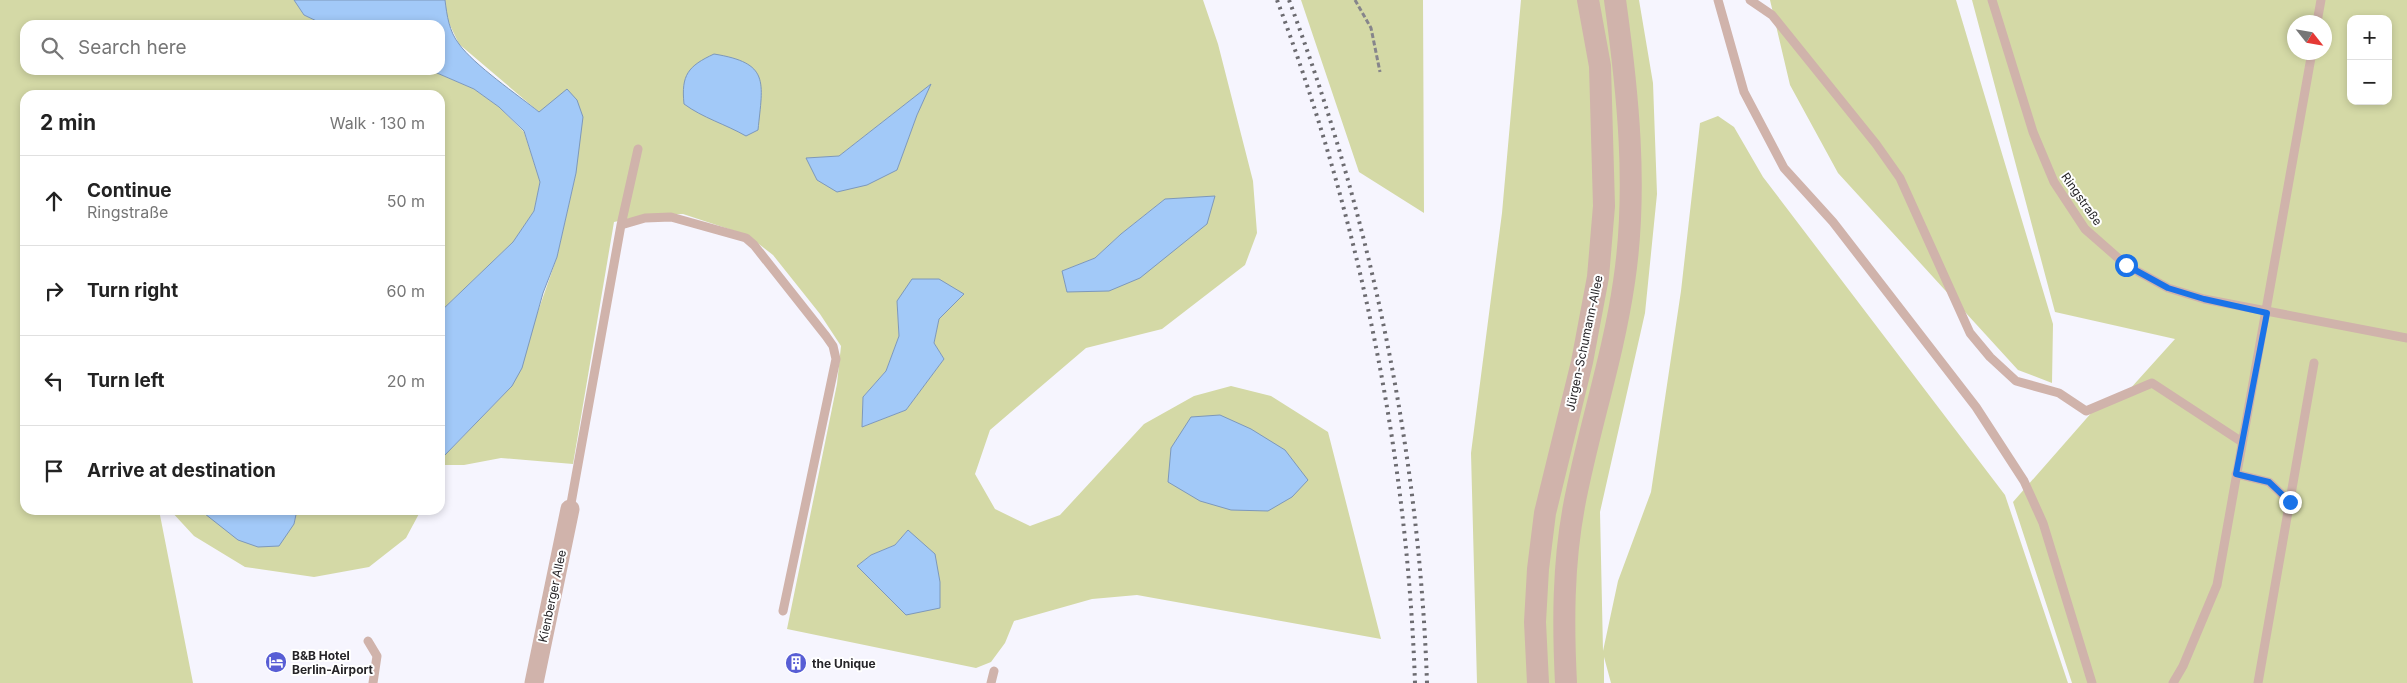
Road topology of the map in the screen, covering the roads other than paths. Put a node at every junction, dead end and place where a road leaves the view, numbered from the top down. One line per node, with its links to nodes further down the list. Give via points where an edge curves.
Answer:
1 (1588, 0): 24 (street, Jürgen-Schumann-Allee, via 1600,66 1604,206 1596,286 1582,362 1545,513 1535,622)
2 (1615, 0): 25 (street, via 1624,60 1631,213 1621,300 1573,516 1563,624)
3 (1718, 0): 26 (lane, via 1744,92 1784,168 1833,222 1976,407 2024,481 2043,522)
4 (1750, 0): 14 (lane, via 1772,15 1900,178 1970,333 2016,381 2060,393 2086,411 2152,383)
5 (1992, 0): 11 (lane, Ringstraße, via 2033,132 2054,182 2085,228 2126,265 2168,288)
6 (2321, 0): 7 (lane)
7 (2318, 15)
8 (2311, 60): 11 (lane)
9 (638, 149): 10 (lane)
10 (621, 225): 17 (lane); 18 (lane, via 645,218 671,217 746,238 833,346 836,359)
11 (2267, 313): 12 (lane, Ringstraße); 14 (lane)
12 (2407, 338)
13 (2314, 363): 16 (lane)
14 (2242, 442): 15 (lane)
15 (2236, 474): 16 (lane, via 2269,482); 27 (lane, via 2217,585)
16 (2290, 502): 28 (lane)
17 (570, 509): 22 (street, Kienberger Allee)
18 (783, 611)
19 (368, 641): 21 (lane, via 377,656)
20 (994, 671): 23 (lane)
21 (373, 683)
22 (534, 683)
23 (991, 683)
24 (1538, 683)
25 (1566, 683)
26 (2092, 683)
27 (2173, 683)
28 (2258, 683)

